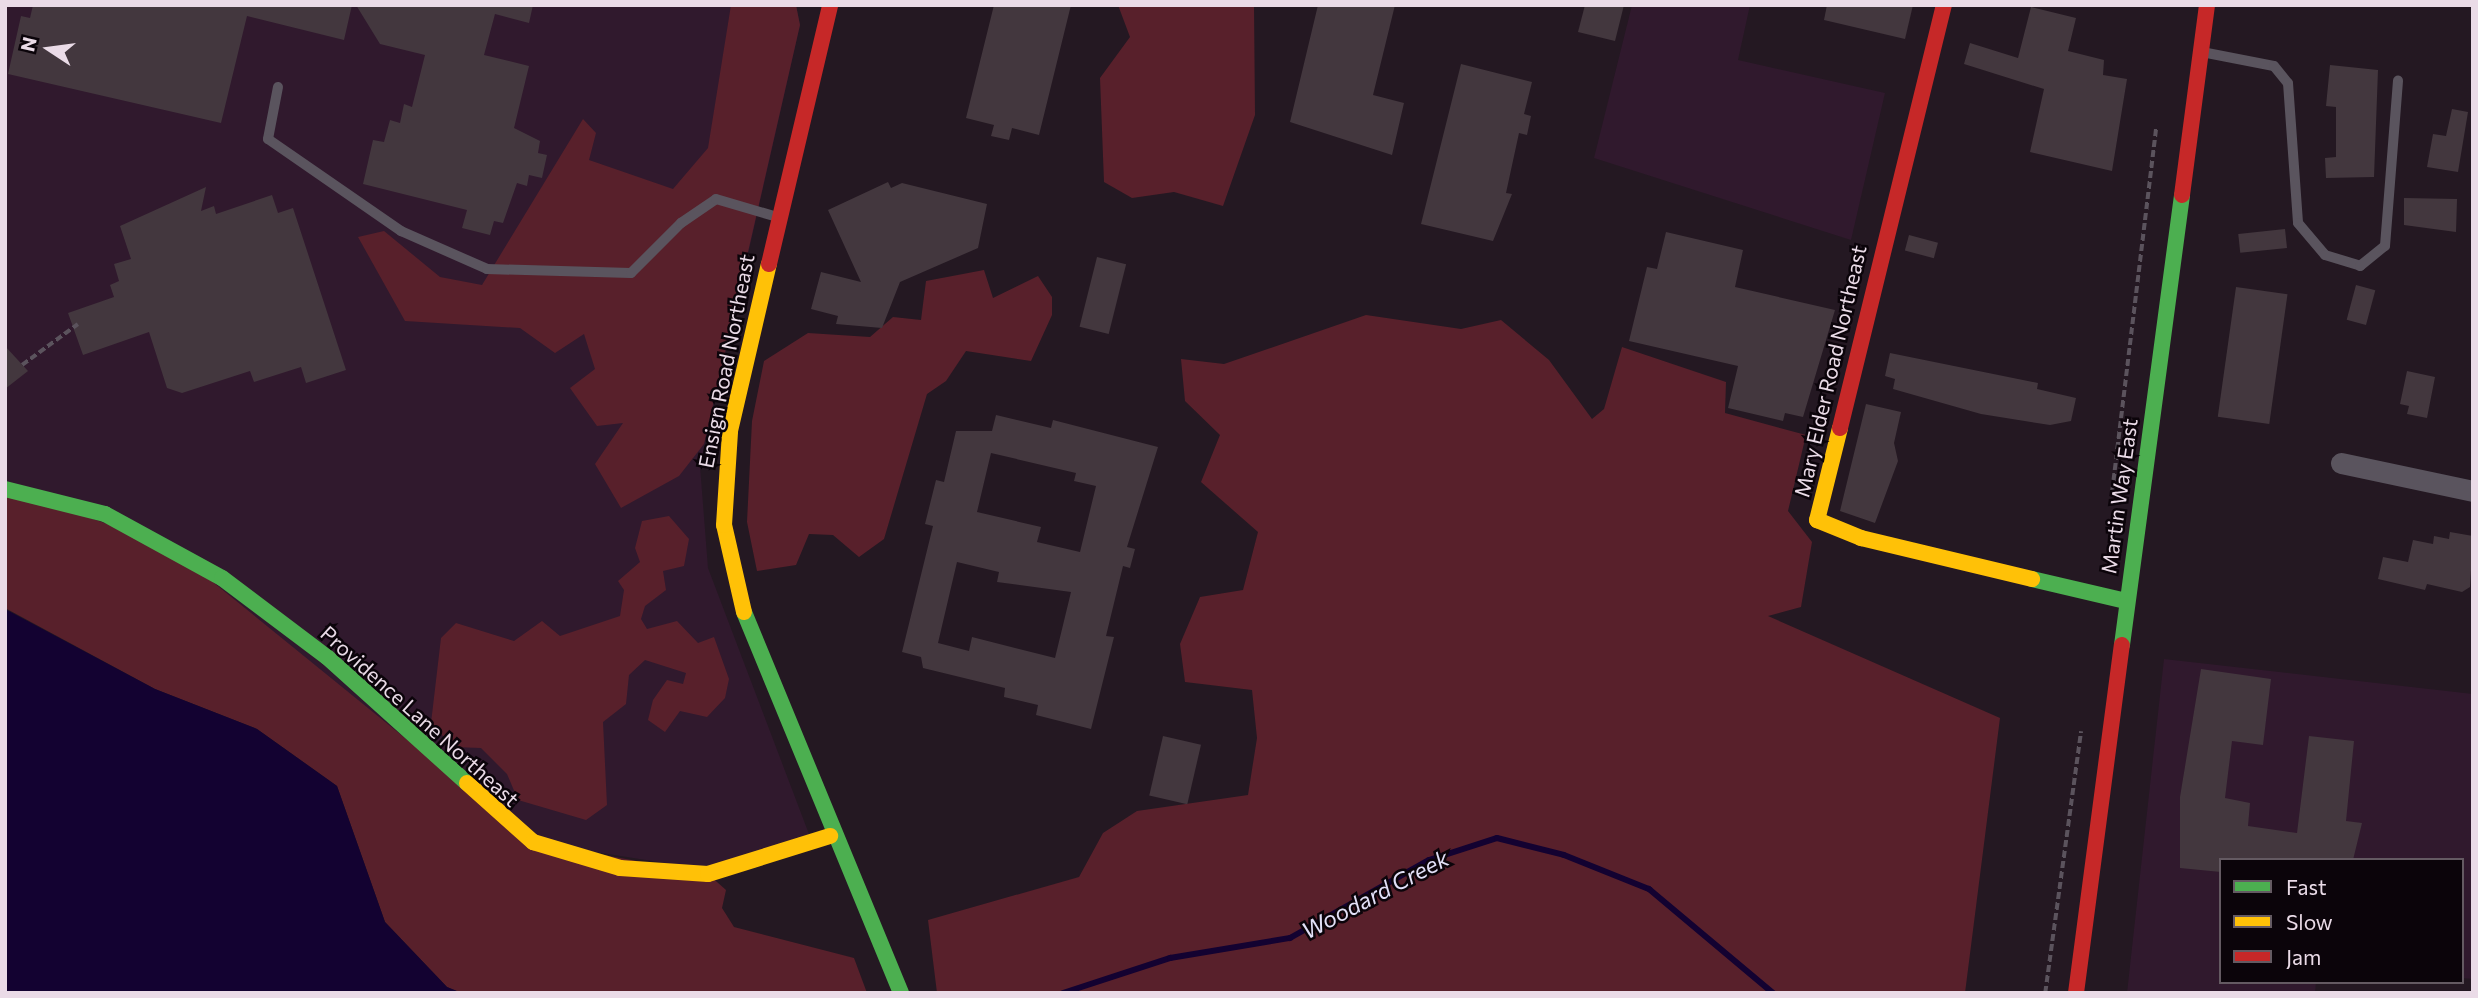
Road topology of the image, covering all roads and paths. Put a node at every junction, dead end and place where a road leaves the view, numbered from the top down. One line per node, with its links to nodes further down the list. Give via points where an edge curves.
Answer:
1 (830, 5): 8 (street, Ensign Road Northeast)
2 (1944, 5): 15 (street, Mary Elder Road Northeast, via 1817,520 1861,538)
3 (2207, 5): 4 (street, Martin Way East)
4 (2200, 52): 5 (lane, via 2255,59 2274,66 2288,83 2298,223 2325,255 2360,266 2385,246); 15 (street, Martin Way East)
5 (2399, 81)
6 (278, 87): 8 (lane, via 268,139 401,231 487,269 631,273 681,223 716,199)
7 (2156, 128): 14 (path)
8 (777, 217): 17 (street, Ensign Road Northeast, via 730,431 724,525 747,624)
9 (78, 324): 10 (path)
10 (22, 365)
11 (2341, 463): 13 (street)
12 (5, 489): 17 (street, Providence Lane Northeast, via 105,514 222,578 327,657 533,842 620,867 708,874)
13 (2473, 491)
14 (2112, 499)
15 (2126, 601): 20 (street, Martin Way East)
16 (2082, 724): 19 (path)
17 (830, 836): 18 (street, Ensign Road Northeast)
18 (901, 993)
19 (2045, 993)
20 (2076, 993)

